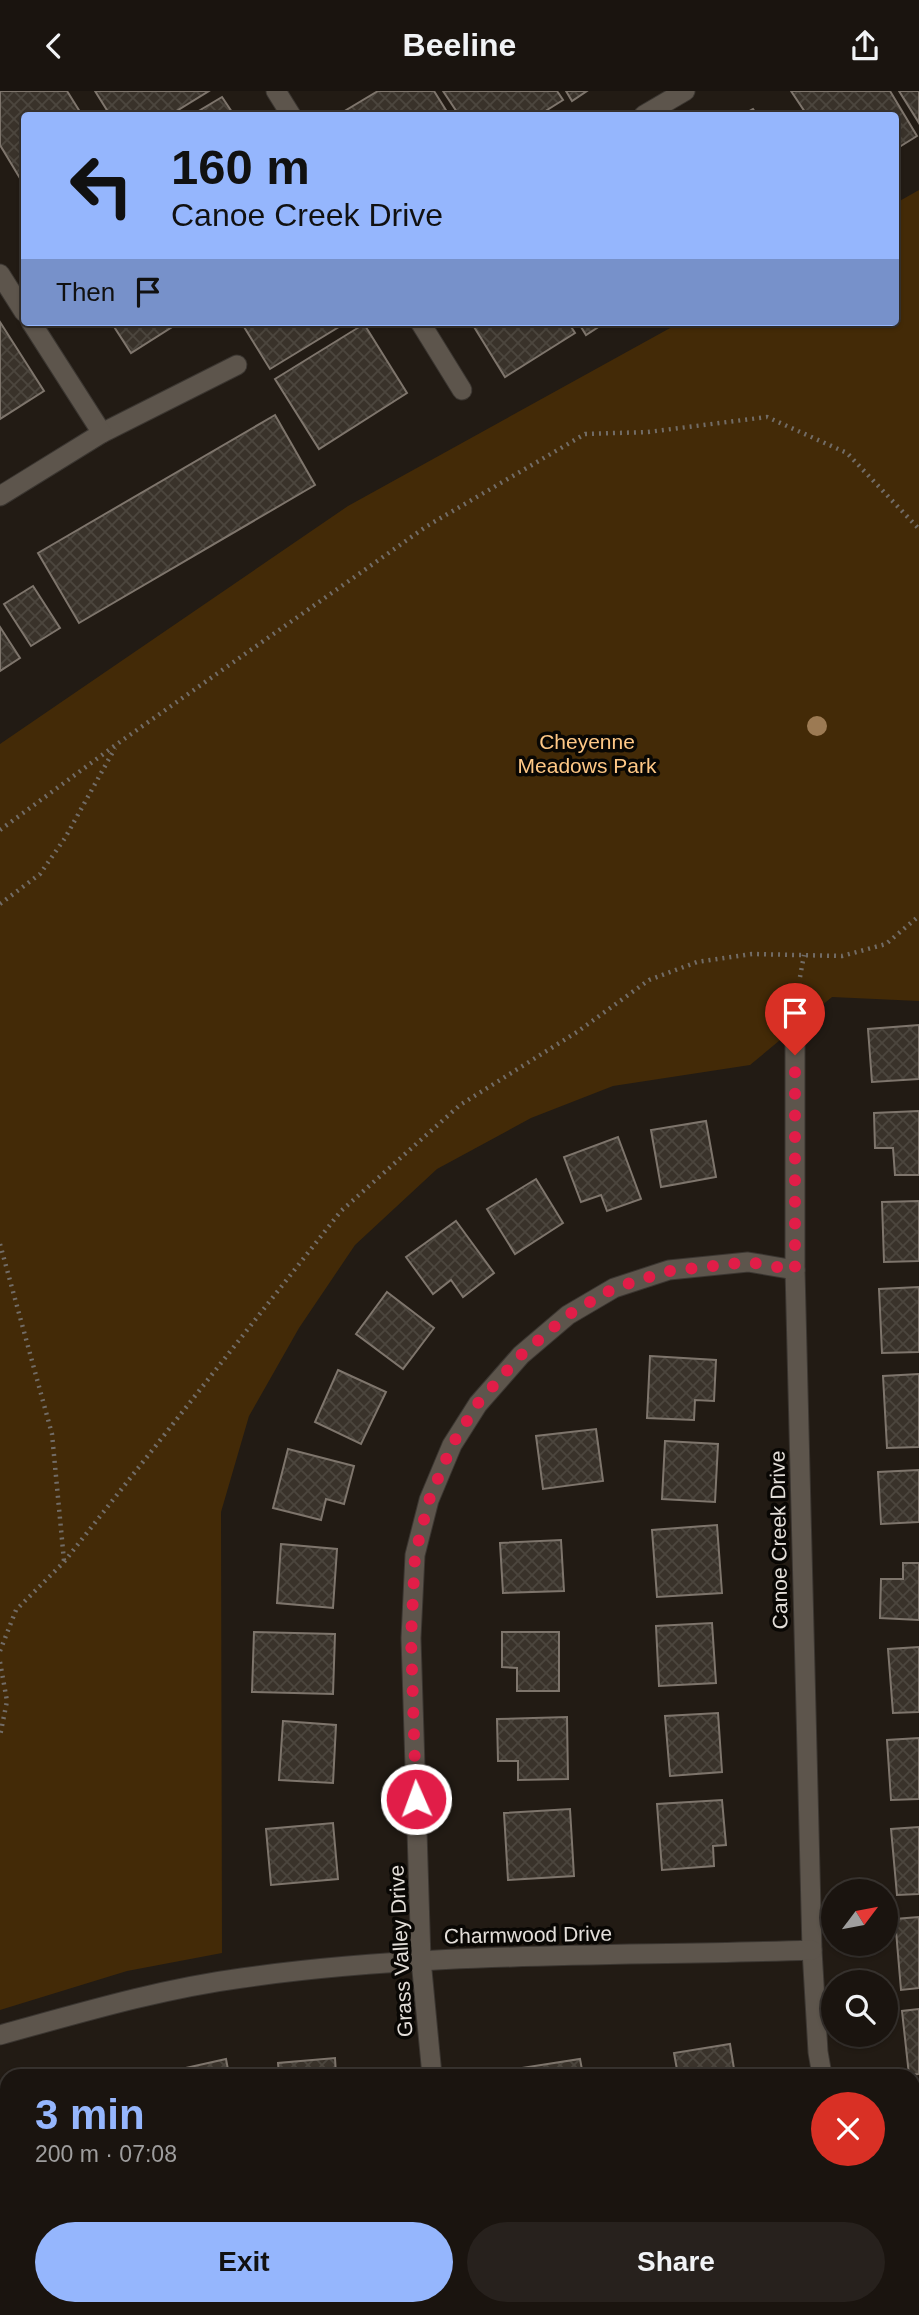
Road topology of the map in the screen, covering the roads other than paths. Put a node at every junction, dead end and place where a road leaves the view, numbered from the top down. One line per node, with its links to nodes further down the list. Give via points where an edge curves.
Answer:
1 (276, 91): 3 (street)
2 (685, 91): 4 (street)
3 (289, 112)
4 (649, 112)
5 (0, 274): 6 (street)
6 (21, 307)
7 (34, 326): 11 (street)
8 (422, 326): 10 (street)
9 (237, 365): 11 (street)
10 (462, 390)
11 (102, 433): 12 (street)
12 (0, 496)
13 (795, 1002): 14 (street, Canoe Creek Drive)
14 (795, 1270): 15 (street, Canoe Creek Drive); 16 (street, Grass Valley Drive, via 748,1262 669,1271 614,1288 568,1315 521,1355 478,1403 452,1445 429,1500 415,1555 411,1638)
15 (812, 1950): 16 (street, Charmwood Drive); 19 (street, Canoe Creek Drive)
16 (421, 1960): 17 (street, Charmwood Drive, via 241,1978 130,2000); 18 (street, Grass Valley Drive)
17 (0, 2035)
18 (431, 2069)
19 (821, 2069)

